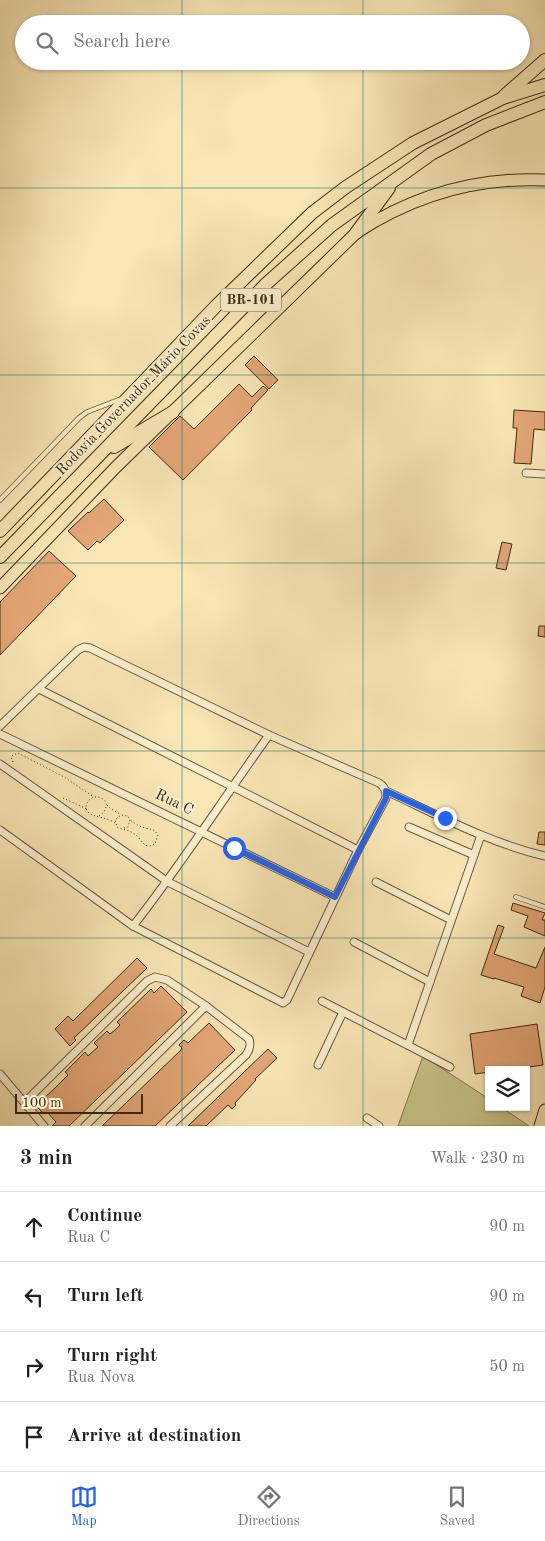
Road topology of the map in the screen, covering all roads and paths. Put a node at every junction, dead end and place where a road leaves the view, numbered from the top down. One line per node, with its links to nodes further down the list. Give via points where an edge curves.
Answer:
1 (545, 60): 3 (highway, BR-101)
2 (545, 85): 3 (highway, Rodovia Governador Mário Covas / BR-101)
3 (502, 98): 8 (highway, Rodovia Governador Mário Covas / BR-101, via 413,143 312,213)
4 (545, 102): 5 (highway, Rodovia Governador Mário Covas / BR-101, via 486,126 431,154)
5 (396, 178): 7 (highway); 10 (highway, Rodovia Governador Mário Covas / BR-101, via 332,225 266,284)
6 (545, 180): 7 (main road, via 497,181 442,191 407,204)
7 (356, 233): 9 (main road)
8 (130, 396): 13 (lane, via 79,418); 14 (highway, Rodovia Governador Mário Covas / BR-101)
9 (173, 412): 10 (highway); 16 (main road)
10 (99, 455): 15 (highway, Rodovia Governador Mário Covas / BR-101)
11 (526, 473): 12 (street)
12 (545, 474)
13 (0, 500)
14 (0, 531)
15 (0, 557)
16 (0, 588)
17 (39, 689): 18 (street); 20 (street, via 78,650 90,648); 23 (street)
18 (0, 726)
19 (0, 734): 36 (street, Rua C)
20 (269, 735): 23 (street); 24 (street, via 379,783)
21 (13, 763): 25 (path, via 13,755 18,753)
22 (0, 764): 41 (street)
23 (232, 786): 36 (street); 38 (street)
24 (386, 791): 37 (street); 38 (street, via 386,798)
25 (94, 797): 27 (path, via 104,799); 28 (path, via 89,799)
26 (62, 798): 28 (path)
27 (106, 804): 29 (path); 30 (path, via 104,814)
28 (87, 809): 30 (path, via 89,814)
29 (120, 814): 31 (path); 32 (path)
30 (99, 816): 32 (path)
31 (130, 820): 34 (path); 34 (path, via 155,831 158,835 155,844 142,844 136,835)
32 (115, 824): 34 (path)
33 (409, 827): 39 (street)
34 (124, 828)
35 (0, 830): 47 (street)
36 (201, 832): 41 (street); 43 (street, Rua C)
37 (481, 835): 39 (street); 40 (street)
38 (358, 850): 43 (street)
39 (474, 855): 46 (street)
40 (545, 856)
41 (168, 882): 47 (street); 49 (street)
42 (376, 882): 46 (street)
43 (335, 897): 49 (street)
44 (516, 897): 45 (lane)
45 (545, 907)
46 (451, 920): 50 (street)
47 (133, 926): 49 (street, via 281,1003 287,1000)
48 (354, 942): 50 (street)
49 (309, 952)
50 (430, 982): 54 (street)
51 (322, 1001): 53 (street)
52 (206, 1006): 58 (street, via 167,980 155,977 147,981); 62 (street); 63 (street, via 249,1039 250,1047 246,1055)
53 (343, 1012): 54 (street); 55 (street)
54 (408, 1045): 56 (street)
55 (318, 1065)
56 (450, 1067)
57 (0, 1074): 58 (street)
58 (25, 1102): 61 (street)
59 (545, 1110): 65 (main road)
60 (368, 1118): 64 (street)
61 (44, 1126)
62 (85, 1126)
63 (170, 1126)
64 (379, 1126)
65 (540, 1126)

